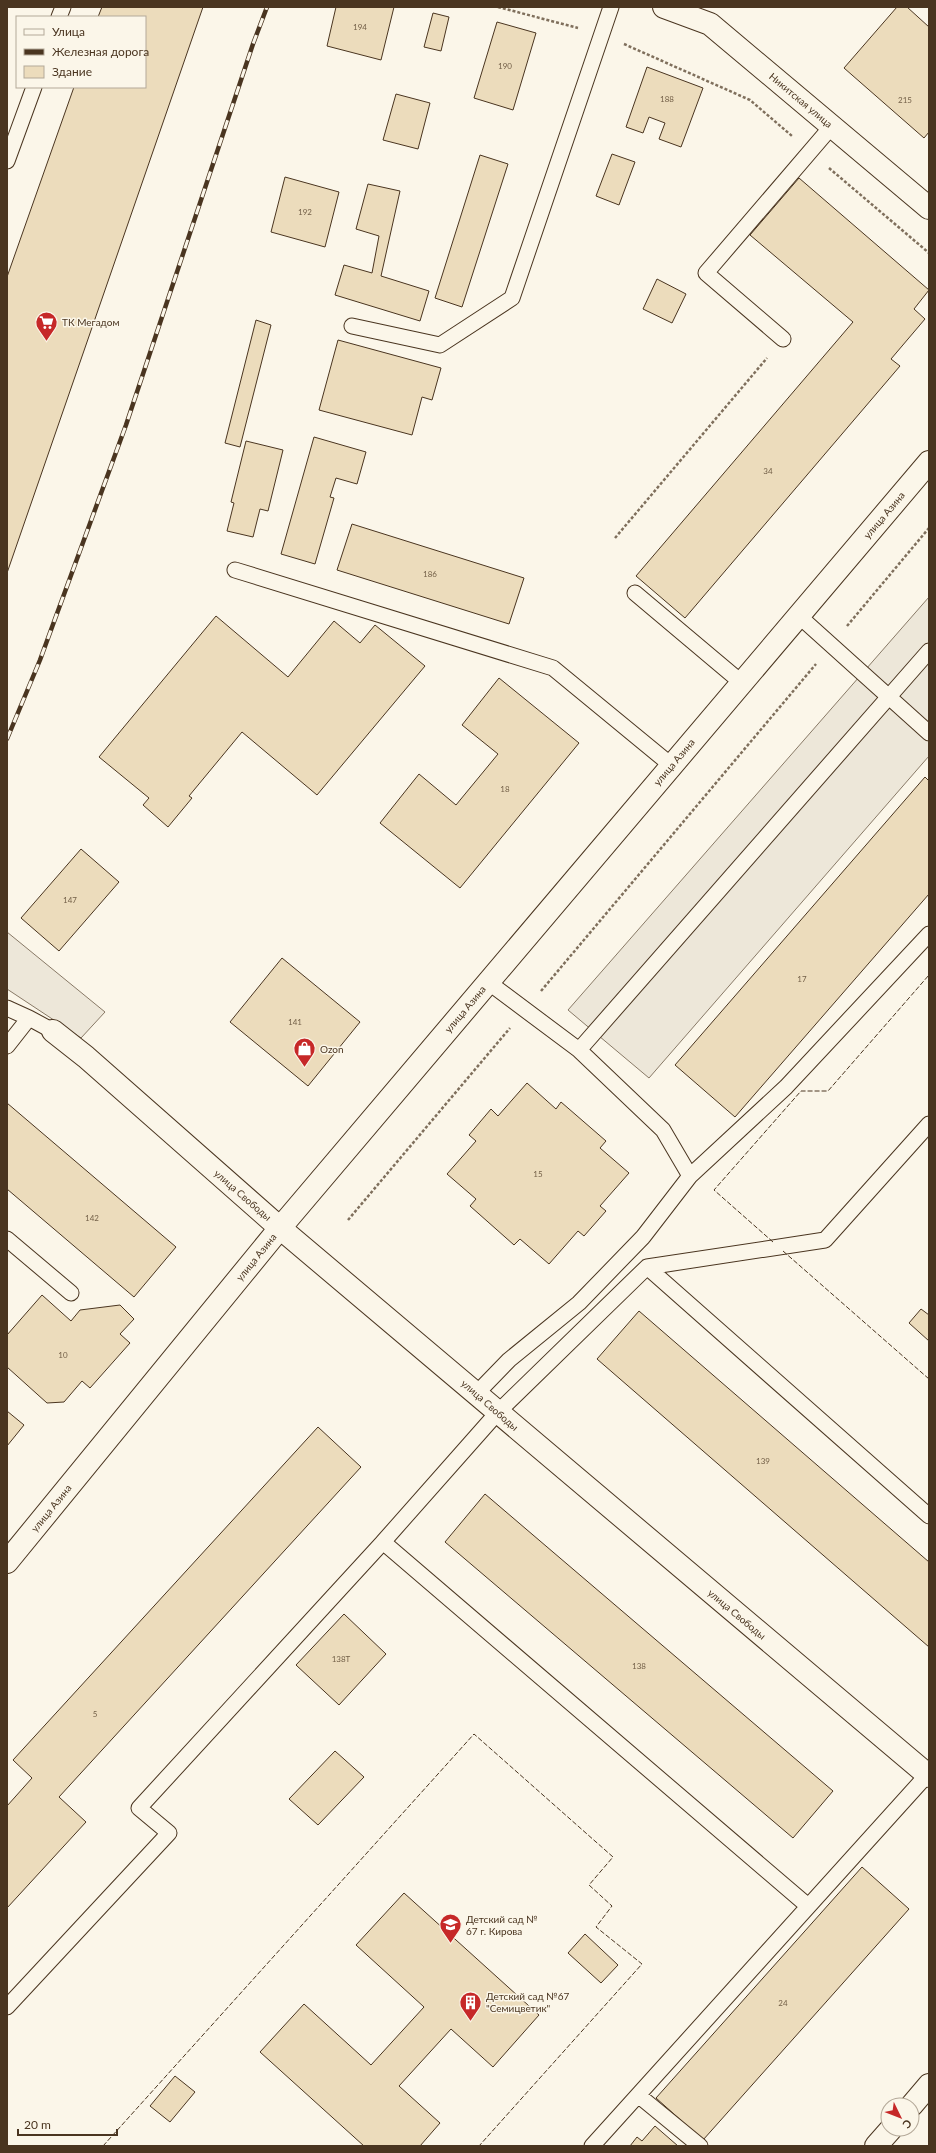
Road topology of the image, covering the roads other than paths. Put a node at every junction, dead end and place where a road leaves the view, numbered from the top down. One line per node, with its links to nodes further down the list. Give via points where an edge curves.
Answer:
1 (611, 7): 7 (lane, via 512,298 440,345)
2 (664, 7): 4 (street, Никитская улица, via 710,24)
3 (34, 88): 5 (lane)
4 (832, 126): 6 (street, Никитская улица); 8 (lane, via 706,273)
5 (7, 161)
6 (929, 208)
7 (352, 326)
8 (782, 339)
9 (929, 462): 12 (street, улица Азина)
10 (235, 570): 17 (lane, via 552,668)
11 (635, 593): 14 (lane)
12 (798, 616): 14 (street, улица Азина); 15 (lane)
13 (929, 651): 15 (lane)
14 (742, 683): 17 (street, улица Азина)
15 (889, 697): 16 (lane); 24 (lane)
16 (929, 733)
17 (672, 765): 19 (street, улица Азина)
18 (929, 934): 26 (lane, via 786,1087)
19 (488, 982): 24 (lane); 27 (street, улица Азина)
20 (7, 1008): 21 (lane)
21 (29, 1018): 22 (lane); 23 (lane)
22 (53, 1031): 27 (street, улица Свободы)
23 (7, 1046)
24 (579, 1050): 26 (lane, via 663,1130)
25 (929, 1124): 29 (lane, via 826,1240)
26 (690, 1176): 31 (lane, via 643,1237 579,1303 509,1360)
27 (280, 1228): 31 (street, улица Свободы); 35 (street, улица Азина)
28 (7, 1239): 30 (lane)
29 (647, 1267): 32 (lane); 33 (lane)
30 (71, 1293)
31 (476, 1393): 32 (street, улица Свободы)
32 (498, 1412): 34 (lane); 36 (street, улица Свободы)
33 (929, 1516)
34 (383, 1542): 37 (lane); 38 (lane, via 139,1808 169,1833)
35 (7, 1562)
36 (928, 1775): 37 (lane)
37 (808, 1906): 40 (lane)
38 (7, 2006)
39 (929, 2085): 41 (street)
40 (638, 2095): 43 (lane); 44 (lane)
41 (919, 2097)
42 (884, 2137): 45 (street)
43 (592, 2146)
44 (700, 2146)
45 (876, 2146)

